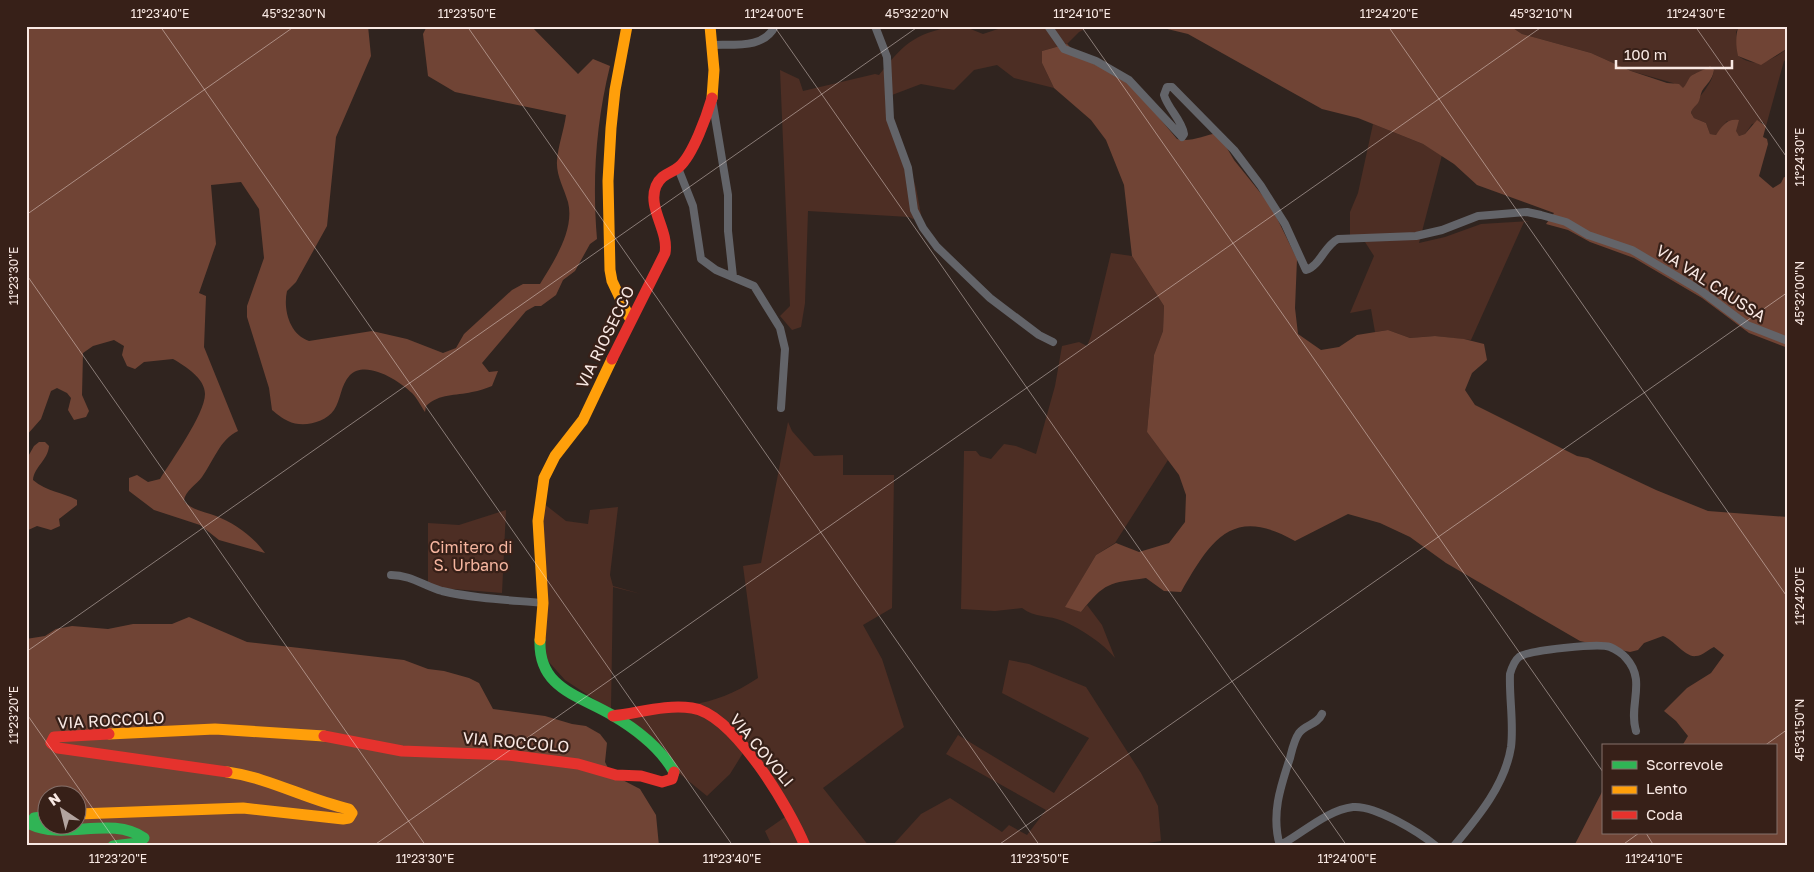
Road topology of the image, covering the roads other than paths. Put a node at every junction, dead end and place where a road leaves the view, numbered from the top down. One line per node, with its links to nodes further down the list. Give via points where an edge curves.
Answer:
1 (627, 26): 10 (street, via 615,90 608,181 610,270)
2 (710, 26): 6 (street, VIA RIOSECCO)
3 (775, 26): 6 (street, via 767,38 756,42)
4 (874, 26): 12 (street, via 887,57 890,119 908,168 914,210 923,228 937,247 990,298)
5 (1048, 26): 11 (street, VIA VAL CAUSSA, via 1064,49 1096,60 1129,80 1182,137 1183,129 1164,95 1167,87 1172,87 1234,150 1261,186 1285,224 1306,270 1331,243 1340,239 1416,236 1478,216 1534,214 1566,222 1588,235 1632,250 1700,290 1747,325)
6 (712, 45): 7 (street, VIA RIOSECCO, via 714,86)
7 (711, 97): 8 (street, VIA RIOSECCO, via 697,139); 9 (street, via 716,111 728,195)
8 (678, 168): 9 (street, via 694,213 700,258 708,266); 10 (street, VIA RIOSECCO, via 670,169 655,185 655,206 666,245 662,264)
9 (733, 277): 13 (street, via 755,287 782,332)
10 (630, 317): 15 (street, VIA RIOSECCO, via 581,424 548,467 540,502)
11 (1788, 341)
12 (1053, 342)
13 (781, 408)
14 (391, 575): 15 (street, via 403,575 428,586 466,596)
15 (543, 603): 17 (street, VIA RIOSECCO, via 540,645 546,669 562,687)
16 (1322, 714): 25 (street, via 1318,722 1302,730 1296,739 1277,798 1276,827)
17 (613, 716): 19 (street, VIA ROCCOLO, via 650,743 668,762 674,772 669,781 616,775 578,764 508,755 402,751 330,736 215,730 54,737 51,744 58,748 240,774 349,809 352,813 344,819 243,808); 24 (street, VIA COVOLI, via 676,708 700,710 716,720 775,788)
18 (1636, 731): 28 (street, via 1632,713 1637,681 1626,656 1610,647 1596,646 1536,651 1520,657 1510,674 1508,759 1482,812)
19 (88, 814)
20 (38, 817): 22 (street, via 30,824)
21 (88, 828): 23 (street, via 129,831 144,838 138,843)
22 (38, 829)
23 (113, 846)
24 (804, 846)
25 (1280, 846)
26 (1284, 846): 27 (street, via 1284,843 1333,814 1358,807 1405,825)
27 (1436, 846)
28 (1454, 846)

